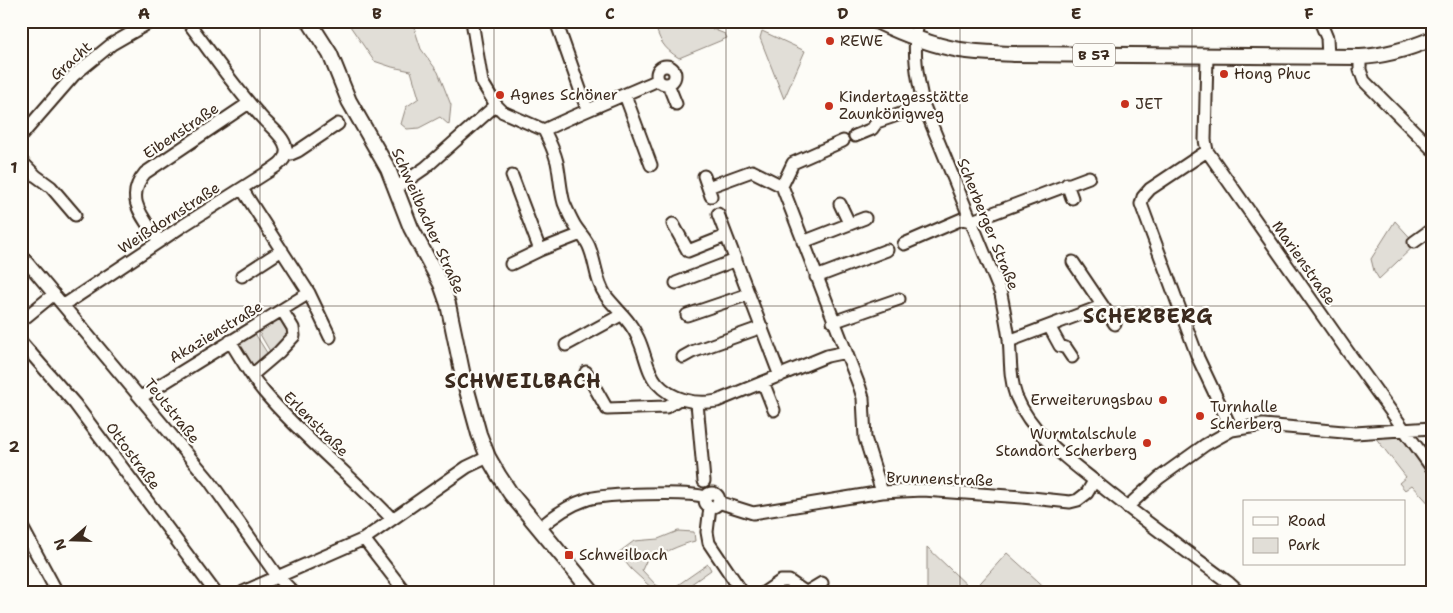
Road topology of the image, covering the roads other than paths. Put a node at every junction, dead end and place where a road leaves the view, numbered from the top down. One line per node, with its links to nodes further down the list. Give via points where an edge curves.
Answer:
1 (152, 21): 22 (street, Gracht, via 112,44 74,75)
2 (187, 21): 15 (street)
3 (309, 21): 35 (main road, Schweilbacher Straße, via 330,54 349,101 377,147)
4 (472, 21): 17 (street, via 482,82)
5 (876, 21): 9 (main road, B 57)
6 (918, 21): 9 (street, Scherberger Straße)
7 (1320, 21): 12 (street, via 1327,38)
8 (558, 27): 19 (street)
9 (915, 38): 11 (main road, B 57, via 980,52); 18 (street, Scherberger Straße, via 917,73)
10 (1432, 39): 13 (main road, B 57, via 1382,56)
11 (1207, 56): 12 (main road, B 57); 26 (street)
12 (1328, 57): 13 (main road, B 57)
13 (1360, 57): 25 (street, via 1364,80)
14 (625, 95): 16 (street, via 663,82); 19 (street); 29 (street)
15 (249, 103): 27 (street, via 281,137); 48 (street, Eibenstraße, via 139,180 135,190 136,207)
16 (676, 104)
17 (496, 105): 21 (street, via 503,112); 35 (street, via 425,168)
18 (924, 106): 23 (street, via 877,122 872,129); 42 (street, Scherberger Straße)
19 (587, 109): 21 (street)
20 (338, 124): 27 (street, Weißdornstraße, via 298,151)
21 (544, 130): 46 (street, via 556,160 564,201)
22 (21, 136)
23 (855, 136)
24 (843, 141): 34 (street, via 793,163)
25 (1431, 147)
26 (1207, 152): 93 (street, via 1150,190 1141,204 1198,358); 94 (street, Marienstraße)
27 (286, 153): 36 (street, Weißdornstraße, via 279,165)
28 (21, 161): 40 (street)
29 (651, 165)
30 (512, 176): 53 (street)
31 (1089, 177): 32 (street)
32 (1067, 184): 37 (street); 42 (street)
33 (708, 186): 34 (street, via 752,171)
34 (782, 186): 49 (street)
35 (396, 188): 95 (main road, Schweilbacher Straße, via 411,228 448,304 463,376)
36 (242, 189): 48 (street, Weißdornstraße); 52 (street)
37 (1072, 198)
38 (840, 204): 43 (street)
39 (718, 214): 47 (street)
40 (76, 215)
41 (865, 218): 43 (street)
42 (972, 221): 51 (street, via 962,219); 77 (street, Scherberger Straße, via 1001,294)
43 (849, 223): 49 (street)
44 (673, 224): 47 (street, via 688,251)
45 (1432, 229): 50 (street)
46 (581, 234): 53 (street); 69 (street, via 591,250 605,295)
47 (726, 236): 56 (street)
48 (159, 241): 66 (street, Weißdornstraße)
49 (803, 242): 60 (street)
50 (1414, 242)
51 (904, 244)
52 (282, 250): 59 (street); 62 (street)
53 (540, 250): 58 (street)
54 (887, 250): 60 (street)
55 (21, 255): 63 (street, Teutstraße)
56 (736, 260): 61 (street); 64 (street)
57 (1073, 262): 67 (street)
58 (511, 264)
59 (242, 276)
60 (816, 277): 72 (street)
61 (676, 283)
62 (310, 293): 68 (street, Akazienstraße); 76 (street)
63 (54, 294): 66 (street, Teutstraße); 71 (street)
64 (748, 294): 70 (street); 75 (street)
65 (899, 298): 72 (street)
66 (64, 305): 88 (street, Teutstraße)
67 (1102, 306): 73 (street); 74 (street)
68 (282, 310): 79 (street, Akazienstraße); 85 (street, Akazienstraße, via 294,336)
69 (621, 315): 80 (street); 89 (street, via 638,337 656,382)
70 (687, 315)
71 (21, 321)
72 (833, 322): 81 (street)
73 (1115, 324)
74 (1049, 326): 77 (street); 82 (street, via 1060,346 1066,348)
75 (762, 327): 83 (street); 86 (street)
76 (330, 337)
77 (1009, 341): 98 (street, Scherberger Straße, via 1010,369 1021,407 1047,440)
78 (21, 342): 109 (street, Ottostraße, via 75,404)
79 (230, 342): 85 (street, Erlenstraße); 88 (street, Akazienstraße)
80 (566, 345)
81 (846, 352): 86 (street); 99 (street, via 863,398 865,438)
82 (1072, 357)
83 (683, 358)
84 (586, 372): 89 (street, via 607,409 666,407)
85 (252, 375): 102 (street, Erlenstraße, via 263,392)
86 (780, 376): 87 (street)
87 (763, 382): 90 (street, via 717,401); 91 (street)
88 (141, 397): 106 (street, Teutstraße, via 209,480)
89 (679, 399): 90 (street)
90 (697, 403): 97 (street)
91 (774, 410)
92 (1432, 428): 94 (street)
93 (1232, 430): 94 (street, via 1263,424 1354,433); 101 (street, via 1172,468)
94 (1404, 430): 96 (street, Marienstraße)
95 (488, 457): 102 (street, via 467,467); 104 (main road, Schweilbacher Straße, via 498,476)
96 (1432, 468)
97 (704, 480)
98 (1094, 481): 99 (street, Brunnenstraße, via 1087,493 1070,502 923,490); 101 (street, Scherberger Straße)
99 (882, 492): 100 (street, Brunnenstraße, via 753,512)
100 (711, 502): 104 (street, Brunnenstraße, via 698,495 687,494 590,498 561,510); 114 (street, via 707,532 709,543)
101 (1127, 507): 117 (street, Scherberger Straße)
102 (392, 519): 105 (street)
103 (21, 524): 108 (street)
104 (539, 529): 113 (main road, Schweilbacher Straße)
105 (364, 539): 106 (street); 112 (street)
106 (277, 576): 110 (street); 111 (street, Teutstraße)
107 (822, 583): 116 (street)
108 (57, 592)
109 (215, 592)
110 (243, 592)
111 (293, 592)
112 (405, 592)
113 (592, 592)
114 (742, 592)
115 (765, 592): 116 (street, via 782,581 789,581)
116 (806, 592)
117 (1240, 592)

